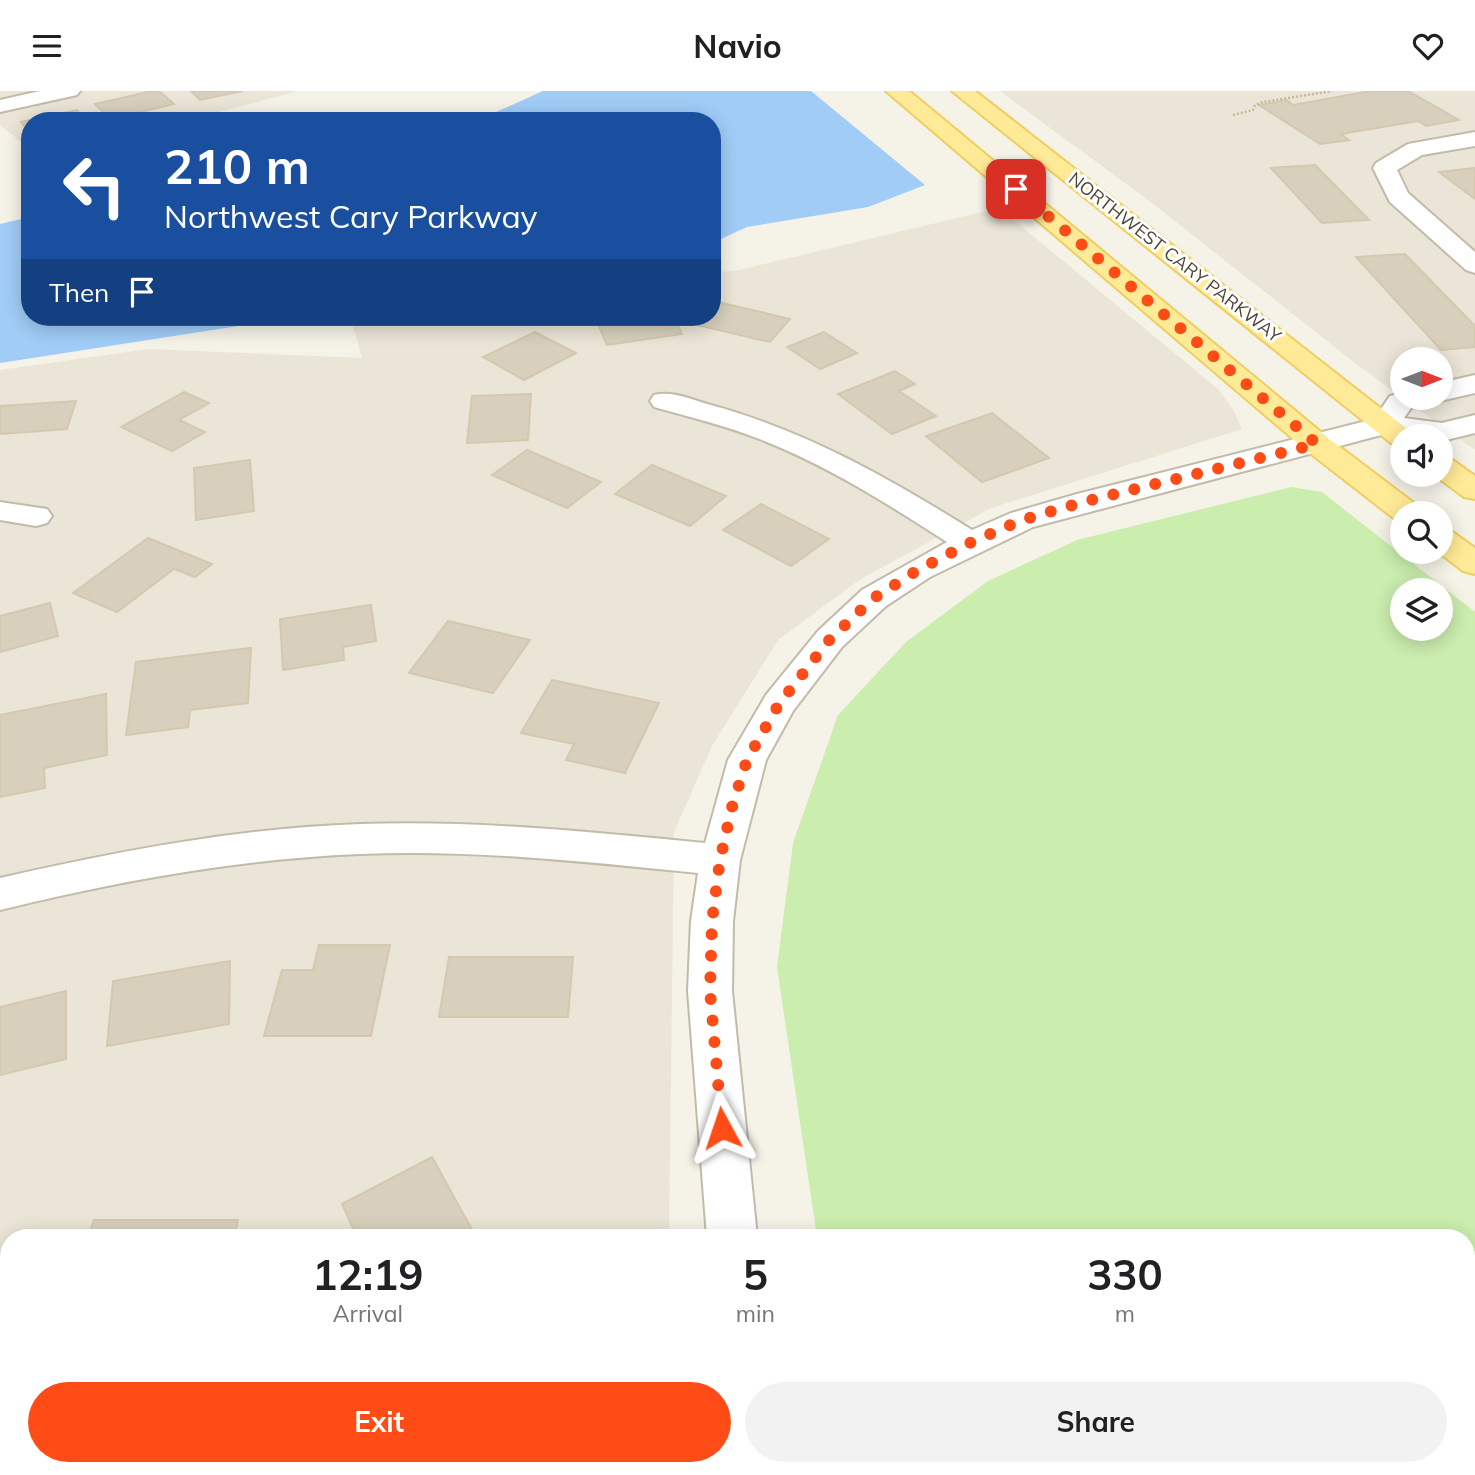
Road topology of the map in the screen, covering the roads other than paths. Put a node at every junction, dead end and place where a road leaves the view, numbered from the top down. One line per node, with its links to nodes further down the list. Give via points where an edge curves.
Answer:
1 (70, 91): 4 (street)
2 (897, 91): 14 (main road)
3 (962, 91): 11 (main road, NORTHWEST CARY PARKWAY)
4 (0, 106)
5 (1475, 139): 6 (street, via 1416,149 1384,167 1398,197)
6 (1475, 265)
7 (1475, 384): 8 (street)
8 (1453, 389)
9 (664, 401): 20 (street, via 751,427 831,460)
10 (1475, 424): 12 (street)
11 (1390, 428)
12 (1453, 429)
13 (1390, 432): 14 (street)
14 (1320, 443): 17 (main road); 20 (street, via 1087,501 1022,520)
15 (1453, 474): 16 (main road)
16 (1475, 490)
17 (1392, 501)
18 (0, 511): 19 (street)
19 (36, 516)
20 (970, 543): 23 (street, via 874,598 798,676 747,760)
21 (1453, 548): 22 (main road)
22 (1475, 564)
23 (720, 860): 24 (street, via 528,842 411,838 323,842 105,870); 25 (street, via 710,991)
24 (0, 894)
25 (731, 1229)

